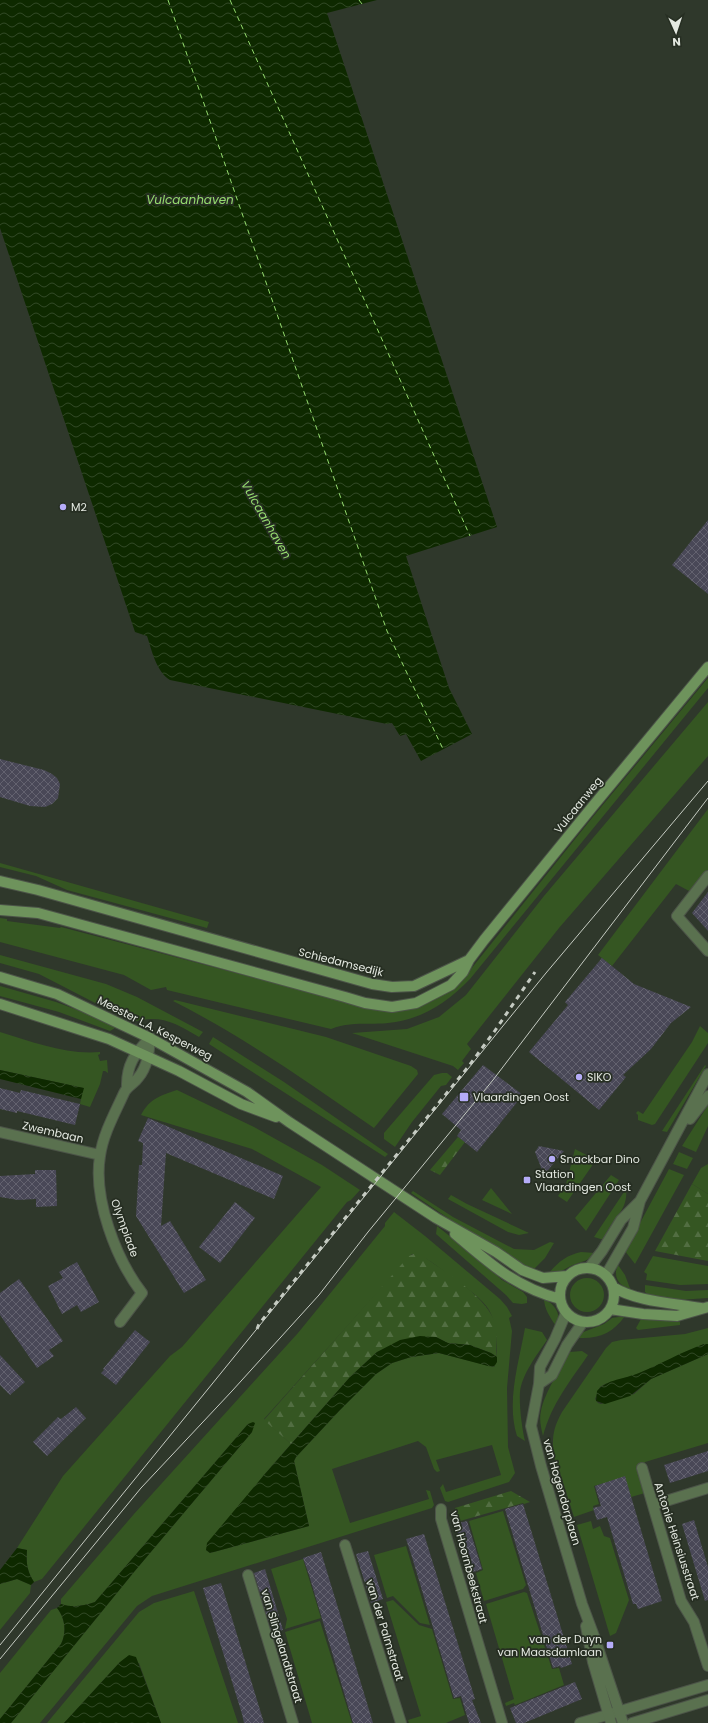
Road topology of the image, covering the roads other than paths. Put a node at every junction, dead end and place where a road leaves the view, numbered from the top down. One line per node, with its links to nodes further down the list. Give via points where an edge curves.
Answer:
1 (708, 667): 6 (main road, Vulcaanweg)
2 (708, 876): 5 (street, via 677,916)
3 (0, 881): 6 (main road, Schiedamsedijk, via 372,984 392,987 414,986)
4 (0, 910): 6 (main road, via 38,913 337,996 392,1006 416,1003 451,985 463,972)
5 (708, 951)
6 (469, 960)
7 (0, 977): 9 (main road, Meester L.A. Kesperweg, via 57,994)
8 (0, 1004): 10 (main road, Meester L.A. Kesperweg, via 102,1036)
9 (150, 1038): 10 (street, Olympiade); 11 (street, Olympiade); 15 (main road, Meester L.A. Kesperweg, via 247,1092)
10 (137, 1051): 11 (main road, Meester L.A. Kesperweg); 13 (street, Olympiade, via 126,1074)
11 (149, 1057): 13 (street, Olympiade, via 138,1078); 15 (main road, Meester L.A. Kesperweg, via 241,1104)
12 (708, 1074): 17 (street)
13 (127, 1088): 18 (street, Olympiade, via 110,1122)
14 (708, 1096): 17 (street)
15 (289, 1122): 20 (main road, Meester L.A. Kesperweg)
16 (0, 1132): 18 (street, Zwembaan)
17 (675, 1138): 19 (street)
18 (100, 1155): 29 (street, Olympiade, via 99,1180 102,1203 115,1242 132,1280 142,1293)
19 (640, 1200): 21 (street, via 621,1220); 22 (street, via 633,1228)
20 (436, 1218): 23 (main road, Meester L.A. Kesperweg, via 522,1270 543,1278); 25 (main road, Meester L.A. Kesperweg, via 515,1282)
21 (589, 1268): 22 (main road); 23 (main road, via 577,1269)
22 (606, 1275): 24 (main road)
23 (567, 1276): 25 (main road, via 561,1287)
24 (613, 1287): 26 (main road, via 633,1296); 27 (main road, via 614,1298)
25 (560, 1298): 28 (main road)
26 (706, 1307): 27 (main road, via 678,1316)
27 (610, 1309): 30 (main road, via 599,1319)
28 (566, 1313): 30 (main road); 31 (street, van Hogendorplaan, via 540,1367)
29 (120, 1322)
30 (583, 1322): 31 (street, via 567,1345 552,1375)
31 (539, 1384): 38 (street, van Hogendorplaan, via 531,1426)
32 (642, 1468): 34 (street, Antonie Heinsiusstraat)
33 (708, 1488): 34 (street)
34 (653, 1505): 39 (street, Antonie Heinsiusstraat, via 681,1601 694,1622)
35 (441, 1509): 46 (street, van Hoornbeekstraat)
36 (345, 1545): 45 (street, van der Palmstraat)
37 (248, 1575): 44 (street, van Slingelandtstraat)
38 (582, 1604): 42 (street, van Hogendorplaan); 43 (street, van Hogendorplaan, via 588,1638)
39 (708, 1666)
40 (708, 1685): 42 (street)
41 (708, 1700): 49 (street)
42 (619, 1711): 43 (street); 48 (street, van Hogendorplaan)
43 (610, 1718): 47 (street)
44 (293, 1723)
45 (401, 1723)
46 (502, 1723)
47 (580, 1723)
48 (623, 1723)
49 (632, 1723)

